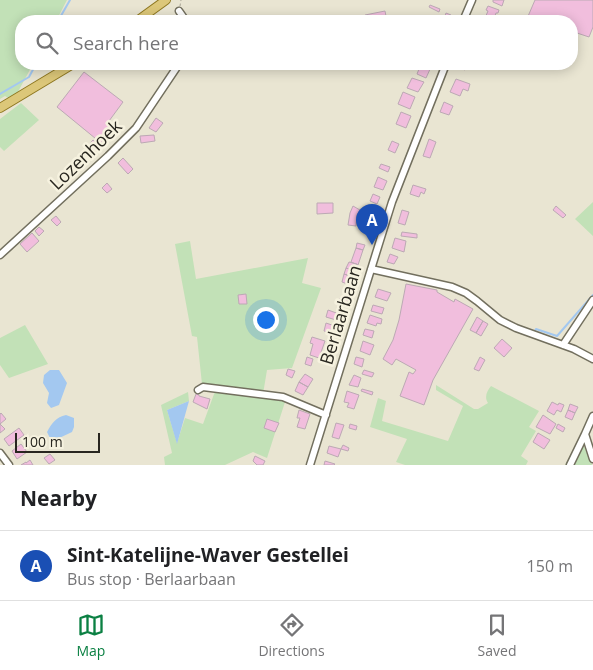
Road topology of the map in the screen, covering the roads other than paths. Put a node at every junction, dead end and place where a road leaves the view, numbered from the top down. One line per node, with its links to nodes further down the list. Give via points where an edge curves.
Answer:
1 (166, 0): 4 (main road)
2 (472, 0): 6 (street)
3 (179, 11): 5 (street)
4 (145, 15)
5 (182, 15)
6 (466, 15)
7 (63, 70): 10 (main road)
8 (175, 70): 11 (street, Lozenhoek, via 136,128)
9 (444, 70): 12 (street, Berlaarbaan, via 407,162)
10 (0, 108)
11 (0, 255)
12 (371, 269): 14 (street, via 452,287 477,301 500,320); 17 (street, Berlaarbaan)
13 (593, 300): 14 (street)
14 (563, 345): 15 (street)
15 (593, 359)
16 (198, 390): 17 (street, via 203,387 283,397)
17 (326, 416): 23 (street, Berlaarbaan)
18 (593, 416): 19 (street)
19 (585, 434): 21 (street); 24 (street)
20 (0, 453): 22 (street)
21 (593, 459)
22 (9, 465)
23 (310, 465)
24 (570, 465)

